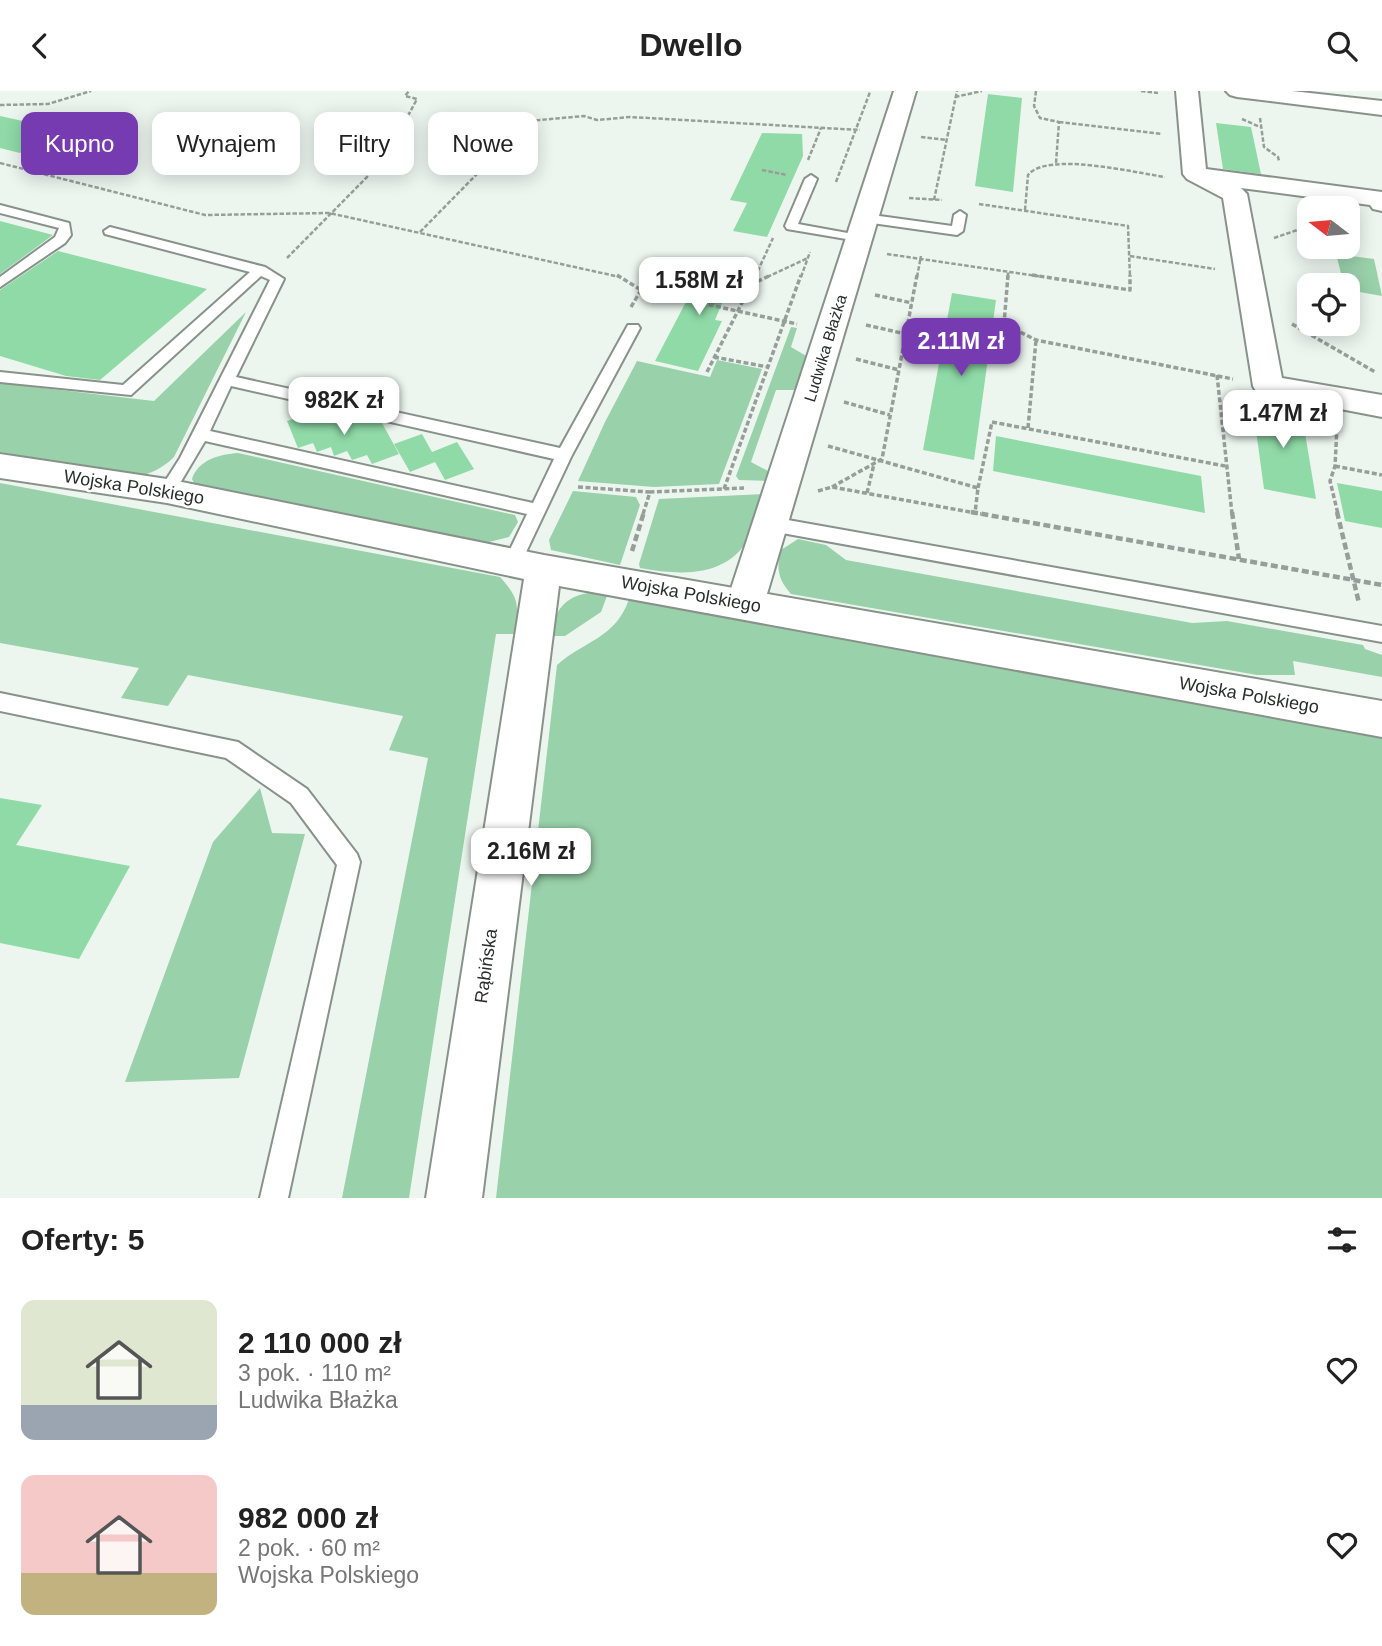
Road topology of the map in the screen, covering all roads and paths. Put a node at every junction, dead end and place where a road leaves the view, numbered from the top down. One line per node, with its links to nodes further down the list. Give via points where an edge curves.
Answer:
1 (91, 91): 11 (path, via 48,104)
2 (410, 91): 31 (path, via 405,96 417,99 402,127 375,156 367,177)
3 (871, 91): 15 (path)
4 (905, 91): 16 (street, Ludwika Błażka)
5 (957, 91): 10 (path)
6 (982, 91): 10 (path)
7 (1036, 91): 13 (path, via 1034,106 1040,118)
8 (1187, 91): 17 (street)
9 (1246, 92): 12 (street); 24 (path, via 1264,147 1279,157)
10 (955, 97): 18 (path)
11 (0, 105)
12 (1382, 108)
13 (1059, 122): 17 (path); 20 (path)
14 (821, 128): 15 (path); 21 (path); 37 (path, via 630,117 529,121)
15 (856, 130): 16 (path); 36 (path)
16 (891, 133): 18 (path); 33 (street, Ludwika Błażka)
17 (1192, 137): 22 (street)
18 (947, 140): 25 (path)
19 (0, 163): 31 (path, via 205,215)
20 (1056, 163): 22 (path, via 1191,180); 30 (path, via 1034,167 1027,175)
21 (806, 165)
22 (1195, 174): 24 (street); 45 (street, via 1235,194)
23 (811, 179): 36 (lane, via 791,226)
24 (1284, 186): 28 (street, via 1380,199)
25 (934, 199): 26 (path); 33 (path); 34 (path)
26 (947, 201)
27 (973, 204): 30 (path)
28 (1382, 204)
29 (0, 208): 46 (lane, via 65,226 65,236)
30 (1025, 210): 39 (path, via 1128,226)
31 (330, 213): 37 (path); 40 (path)
32 (960, 215): 34 (lane, via 957,231)
33 (863, 226): 34 (lane); 36 (lane); 42 (path); 53 (street, Ludwika Błażka)
34 (927, 226): 42 (path)
35 (110, 231): 43 (lane)
36 (818, 231): 41 (path)
37 (419, 233): 49 (path, via 615,274 641,290)
38 (773, 238): 47 (path)
39 (1130, 256): 44 (path, via 1130,290); 45 (path)
40 (288, 257)
41 (808, 258): 47 (path); 51 (path)
42 (921, 258): 44 (path); 54 (path)
43 (260, 270): 62 (lane, via 126,391); 63 (lane, via 277,279)
44 (1008, 271): 55 (path, via 1004,324)
45 (1249, 274): 48 (street)
46 (0, 283)
47 (752, 286): 49 (path); 50 (path)
48 (1254, 303): 61 (path); 64 (street)
49 (709, 305): 50 (path)
50 (740, 311): 51 (path); 56 (path)
51 (785, 321): 53 (path); 57 (path)
52 (633, 328): 72 (lane)
53 (830, 333): 54 (path); 58 (path); 65 (street, Ludwika Błażka)
54 (906, 334): 58 (path)
55 (1036, 340): 60 (path); 69 (path)
56 (714, 357): 57 (path); 59 (path)
57 (768, 367): 82 (path)
58 (899, 370): 68 (path)
59 (707, 372)
60 (1217, 375): 64 (path); 75 (path)
61 (1382, 376)
62 (0, 377)
63 (227, 380): 70 (lane); 72 (lane)
64 (1268, 386): 66 (street)
65 (811, 393): 68 (path); 71 (street, Ludwika Błażka)
66 (1338, 399): 67 (street); 77 (path)
67 (1382, 406)
68 (890, 415): 73 (path)
69 (1028, 428): 75 (path); 81 (path, via 992,422)
70 (200, 434): 84 (lane); 87 (lane)
71 (797, 439): 73 (path); 83 (street, Ludwika Błażka)
72 (564, 455): 79 (lane)
73 (882, 459): 74 (path); 81 (path)
74 (874, 463): 80 (path); 86 (path)
75 (1225, 465): 90 (path)
76 (0, 466): 84 (street, Wojska Polskiego)
77 (1335, 466): 78 (path); 92 (path, via 1330,481)
78 (1382, 475)
79 (550, 485): 85 (path); 87 (lane)
80 (832, 487): 83 (path, via 807,495); 86 (path)
81 (978, 488): 88 (path)
82 (724, 489): 83 (path); 85 (path)
83 (781, 490): 89 (street, Ludwika Błażka)
84 (167, 491): 91 (street, Wojska Polskiego)
85 (650, 492): 93 (path)
86 (867, 493): 88 (path)
87 (537, 510): 91 (lane)
88 (975, 513): 90 (path)
89 (771, 524): 95 (street, Ludwika Błażka); 96 (lane)
90 (1239, 559): 92 (path)
91 (529, 566): 93 (street, Wojska Polskiego); 100 (street, Rąbińska, via 531,644)
92 (1352, 580): 94 (path); 96 (path, via 1365,621)
93 (623, 582): 95 (street, Wojska Polskiego)
94 (1382, 585)
95 (745, 604): 98 (street, Wojska Polskiego)
96 (1378, 633)
97 (0, 702): 99 (lane, via 231,749 299,796 349,862)
98 (1382, 719)
99 (274, 1198)
100 (454, 1198)

